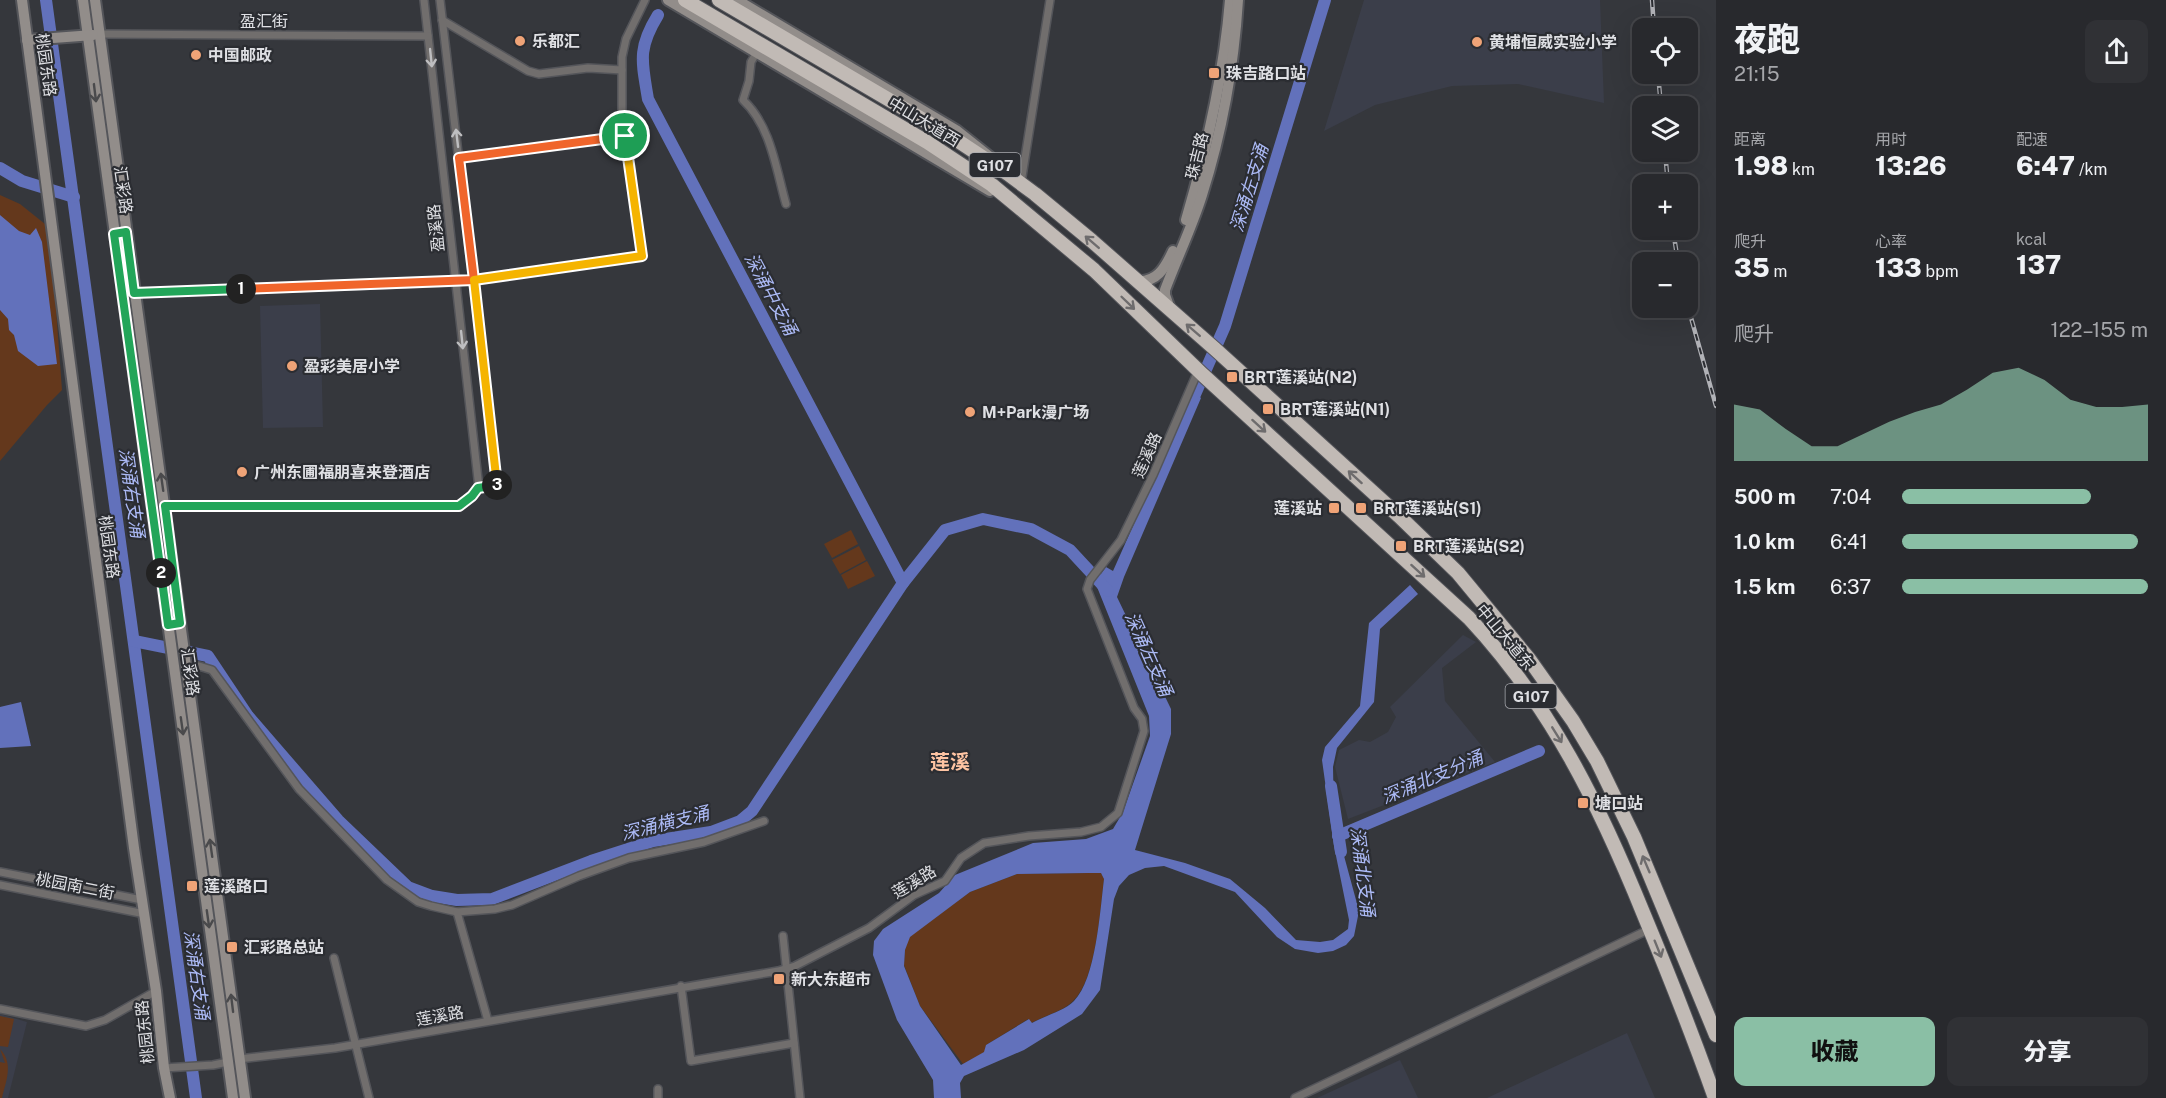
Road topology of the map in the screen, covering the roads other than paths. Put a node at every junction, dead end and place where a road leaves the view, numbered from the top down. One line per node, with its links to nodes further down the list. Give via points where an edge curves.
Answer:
1 (22, 0): 18 (street, 桃园东路)
2 (424, 0): 17 (street, 盈溪路)
3 (440, 0): 14 (street, 盈溪路)
4 (645, 0): 20 (street, via 626,39)
5 (668, 0): 11 (street)
6 (719, 0): 23 (highway, 中山大道西 / G107)
7 (737, 0): 23 (street, via 956,130)
8 (1050, 0): 24 (street)
9 (1230, 0): 32 (street, 珠吉路, via 1211,123 1186,221 1164,270 1149,281)
10 (1238, 0): 35 (street, 珠吉路, via 1228,84 1212,158 1166,290)
11 (682, 2): 19 (street); 26 (highway, 中山大道西 / G107, via 962,164)
12 (96, 3): 13 (street); 15 (street, 汇彩路)
13 (83, 4): 16 (street, 汇彩路)
14 (442, 20): 20 (street, via 528,71 539,74 588,68); 22 (street, 盈溪路, one-way to 14)
15 (100, 34): 16 (street); 17 (street, 盈汇街); 27 (street, 汇彩路)
16 (88, 35): 18 (street); 28 (street, 汇彩路, one-way to 28)
17 (428, 36): 33 (street, 盈溪路, one-way to 33)
18 (27, 40): 47 (street, 桃园东路)
19 (757, 52): 25 (street, via 743,100 752,108 768,140); 26 (street)
20 (622, 70): 21 (street)
21 (625, 136): 22 (street); 31 (street, via 642,256)
22 (459, 158): 31 (street, 盈溪路)
23 (1008, 174): 24 (highway, 中山大道西 / G107)
24 (1021, 183): 32 (highway, 中山大道西 / G107, one-way to 24)
25 (786, 204)
26 (1021, 209): 36 (highway, 中山大道西 / G107, one-way to 36, via 1094,270)
27 (123, 211): 28 (street); 29 (street, 汇彩路)
28 (111, 212): 30 (street, 汇彩路)
29 (126, 232): 30 (street); 34 (street, 汇彩路)
30 (114, 234): 40 (street, 汇彩路)
31 (474, 280): 33 (street); 37 (street, 盈溪路, via 497,485)
32 (1135, 281): 35 (highway, 中山大道西 / G107)
33 (456, 282): 34 (street); 37 (street, 盈溪路, one-way to 37)
34 (134, 293): 38 (street, 汇彩路, one-way to 34)
35 (1171, 312): 58 (highway, 中山大道东 / G107, one-way to 35, via 1609,785 1573,721 1534,666 1438,553)
36 (1201, 373): 50 (highway, 中山大道东 / G107, one-way to 50, via 1453,603 1491,643 1572,759 1607,825); 53 (street, 莲溪路, via 1125,531 1090,580 1088,589 1144,731 1118,813 1101,827 1082,832 984,843 961,858 945,881 914,895 869,928)
37 (478, 488): 38 (street, via 459,506)
38 (165, 506): 39 (street, 汇彩路)
39 (177, 604): 40 (street); 42 (street, 汇彩路)
40 (165, 605): 41 (street, 汇彩路)
41 (168, 625): 42 (street); 61 (street, 汇彩路, one-way to 61)
42 (180, 628): 43 (street, 汇彩路)
43 (185, 664): 48 (street, via 212,670 298,789 387,880 418,902); 61 (street, 汇彩路, one-way to 43)
44 (764, 821): 48 (street, via 704,842 629,858 512,905)
45 (0, 872): 47 (street, 桃园南二街)
46 (0, 885): 49 (street, 桃园南二街)
47 (142, 900): 49 (street, 桃园东路)
48 (457, 912): 57 (street)
49 (145, 914): 55 (street, 桃园东路)
50 (1650, 929): 70 (street); 71 (highway, 中山大道东 / G107, one-way to 71)
51 (783, 936): 53 (street)
52 (334, 958): 60 (street)
53 (786, 968): 54 (street, 莲溪路); 59 (street)
54 (681, 986): 57 (street, 莲溪路); 59 (street, via 691,1060)
55 (156, 991): 56 (street, via 105,1020 86,1026); 62 (street, 桃园东路)
56 (0, 1009)
57 (488, 1021): 60 (street, 莲溪路)
58 (1716, 1035)
59 (794, 1043): 69 (street)
60 (356, 1044): 61 (street, 莲溪路); 67 (street)
61 (233, 1061): 62 (street, 莲溪路); 65 (street, 汇彩路); 66 (street, 汇彩路)
62 (164, 1068): 64 (street, 桃园东路)
63 (658, 1089): 68 (street)
64 (170, 1098)
65 (233, 1098)
66 (245, 1098)
67 (369, 1098)
68 (658, 1098)
69 (800, 1098)
70 (1295, 1098)
71 (1715, 1098)

